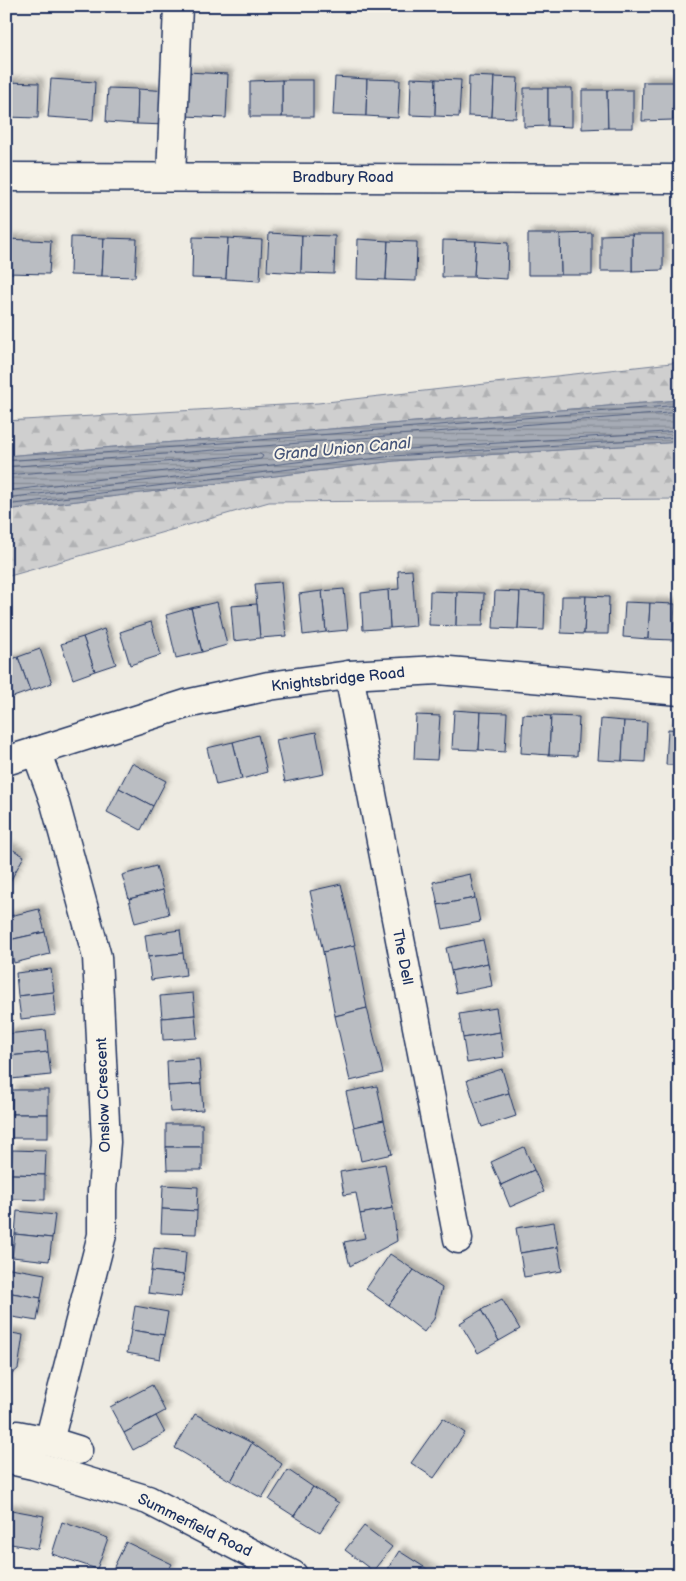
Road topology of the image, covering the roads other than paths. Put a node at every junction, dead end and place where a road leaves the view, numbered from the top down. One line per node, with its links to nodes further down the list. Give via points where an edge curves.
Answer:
1 (178, 6): 3 (street)
2 (6, 177): 3 (street, Bradbury Road)
3 (171, 177): 4 (street, Bradbury Road)
4 (680, 179)
5 (349, 675): 6 (street, Knightsbridge Road, via 438,670); 7 (street, Knightsbridge Road, via 269,686 186,704); 9 (street, The Dell)
6 (680, 691)
7 (36, 751): 8 (street, Knightsbridge Road); 10 (street, Onslow Crescent, via 55,803 97,957 106,1142 102,1235)
8 (6, 761)
9 (458, 1239)
10 (49, 1441): 11 (street); 12 (street)
11 (12, 1447): 13 (street, Summerfield Road, via 33,1465 148,1500)
12 (78, 1450)
13 (293, 1575)

